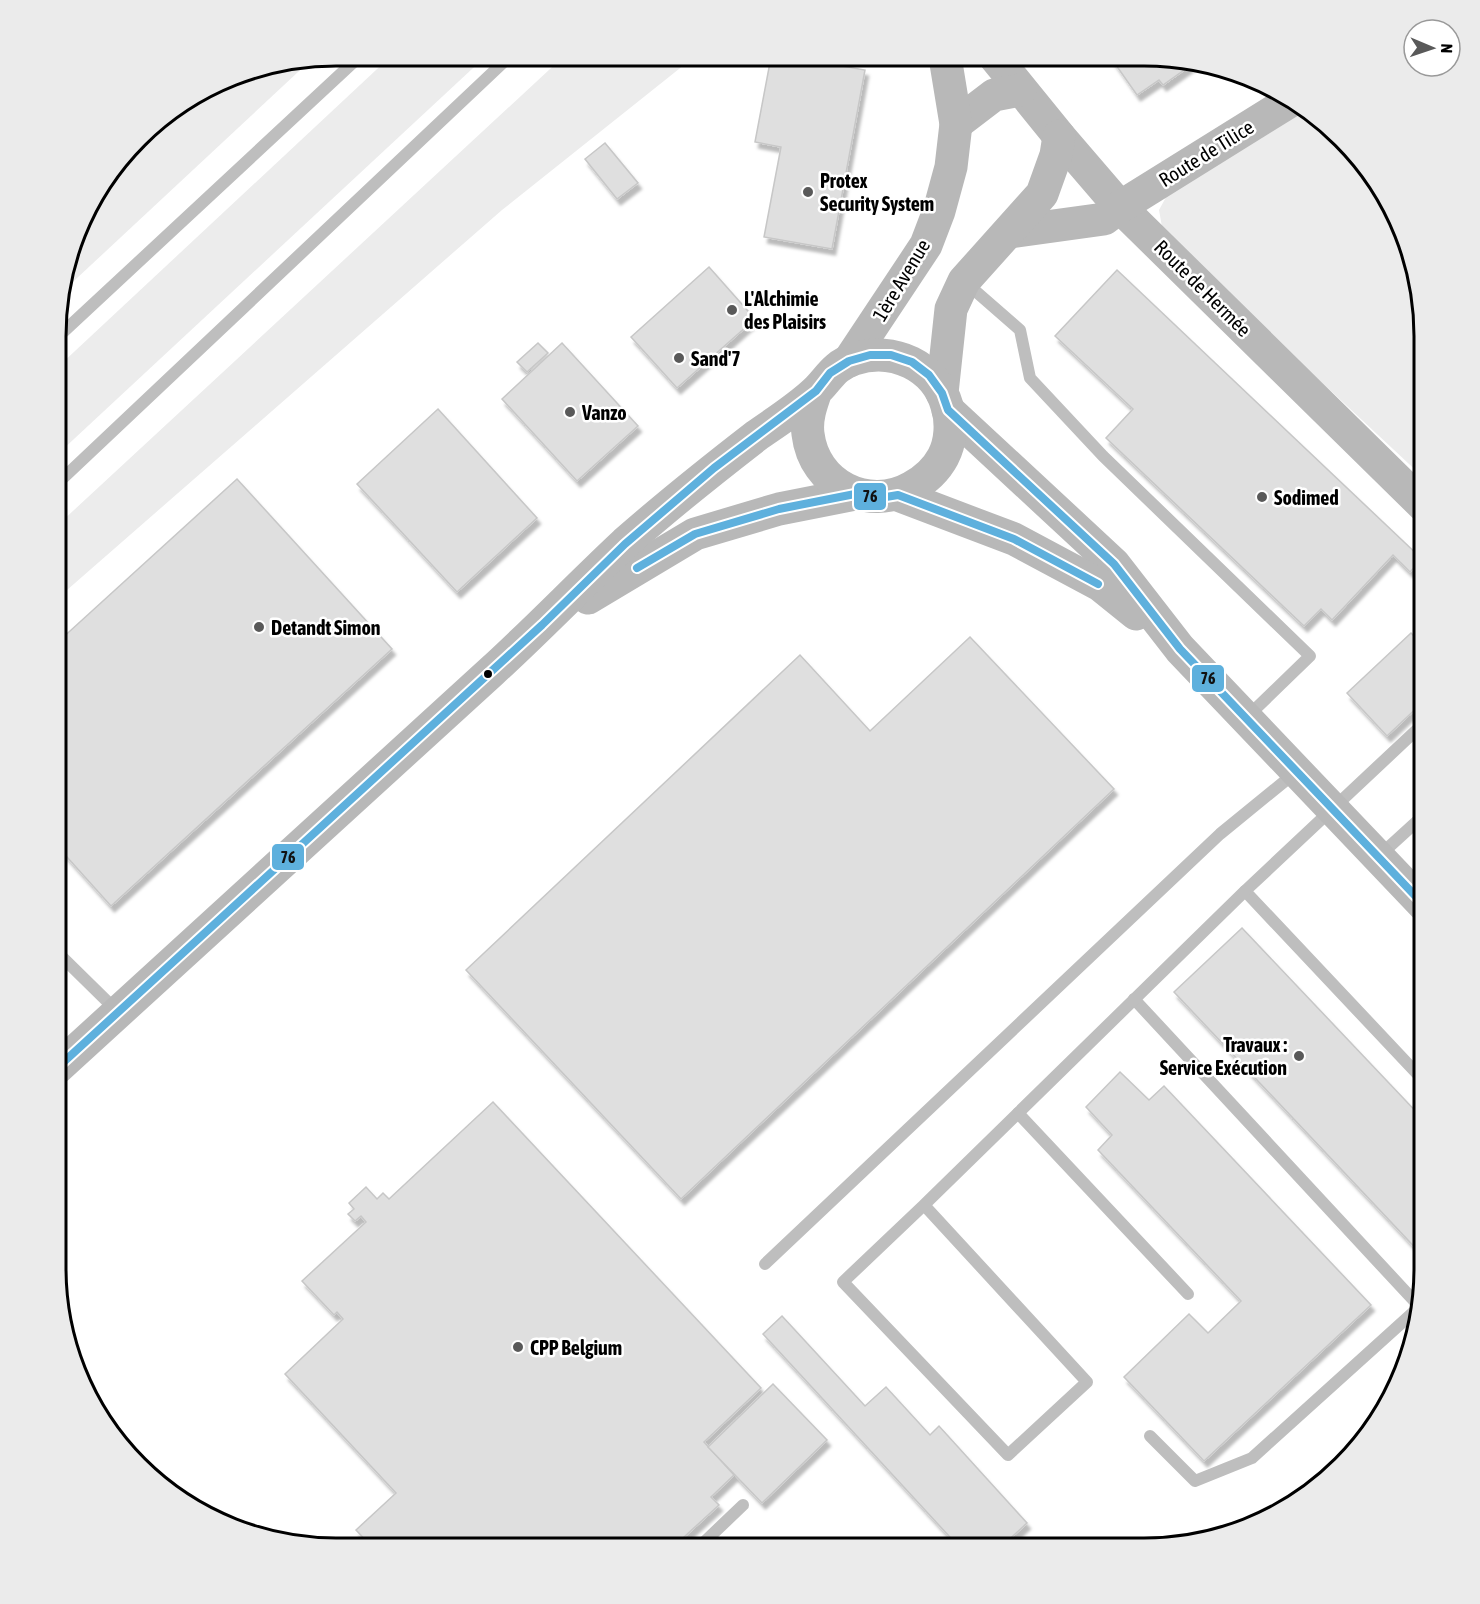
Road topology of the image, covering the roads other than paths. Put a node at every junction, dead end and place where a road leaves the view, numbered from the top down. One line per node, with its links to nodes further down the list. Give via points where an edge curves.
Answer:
1 (349, 66): 12 (lane)
2 (499, 66): 16 (lane)
3 (946, 66): 7 (street, 1ère Avenue)
4 (1002, 66): 5 (street, Route de Hermée)
5 (1020, 90): 7 (street, via 994,95); 8 (street, Route de Hermée)
6 (1284, 105): 9 (street, Route de Tilice)
7 (956, 124): 13 (street, 1ère Avenue, via 951,167 926,245)
8 (1059, 136): 9 (street, Route de Hermée); 10 (street, 1ère Avenue, via 1042,194)
9 (1120, 207): 10 (street, via 1104,219); 19 (street, Route de Hermée)
10 (1010, 232): 11 (street, 1ère Avenue)
11 (964, 281): 15 (street, 1ère Avenue, via 951,309); 22 (lane, via 1020,330 1030,378 1103,456 1310,656)
12 (66, 329)
13 (849, 360): 14 (street, 1ère Avenue, via 830,373); 15 (street, 1ère Avenue, via 891,355 912,362 929,375)
14 (816, 391): 17 (street, 1ère Avenue, via 807,431 812,451 822,470); 20 (street, 1ère Avenue, via 714,468)
15 (945, 401): 18 (street, 1ère Avenue, via 950,434 943,457 927,478); 21 (street, via 1114,564)
16 (66, 475)
17 (855, 494): 18 (street, 1ère Avenue, via 880,498); 20 (street, 1ère Avenue, via 779,509 695,534)
18 (898, 495): 21 (street, via 1014,539 1100,585)
19 (1414, 496)
20 (542, 625): 32 (street, 1ère Avenue)
21 (1180, 649): 22 (street)
22 (1247, 717): 24 (street)
23 (1414, 732): 25 (lane)
24 (1297, 771): 25 (street); 37 (lane, via 1220,834)
25 (1332, 808): 27 (street); 28 (lane)
26 (1414, 824): 27 (lane)
27 (1378, 856): 29 (street)
28 (1245, 891): 31 (lane); 34 (lane)
29 (1414, 894)
30 (66, 961): 32 (lane)
31 (1134, 999): 35 (lane); 39 (lane)
32 (118, 1012): 33 (street, 1ère Avenue)
33 (66, 1060)
34 (1414, 1071)
35 (1018, 1113): 36 (lane); 38 (lane)
36 (924, 1205): 36 (lane, via 1087,1382 1008,1455 843,1282)
37 (765, 1264)
38 (1188, 1294)
39 (1412, 1301)
40 (1410, 1314): 41 (lane, via 1252,1458 1195,1481)
41 (1150, 1436)
42 (743, 1505): 43 (lane)
43 (708, 1538)

